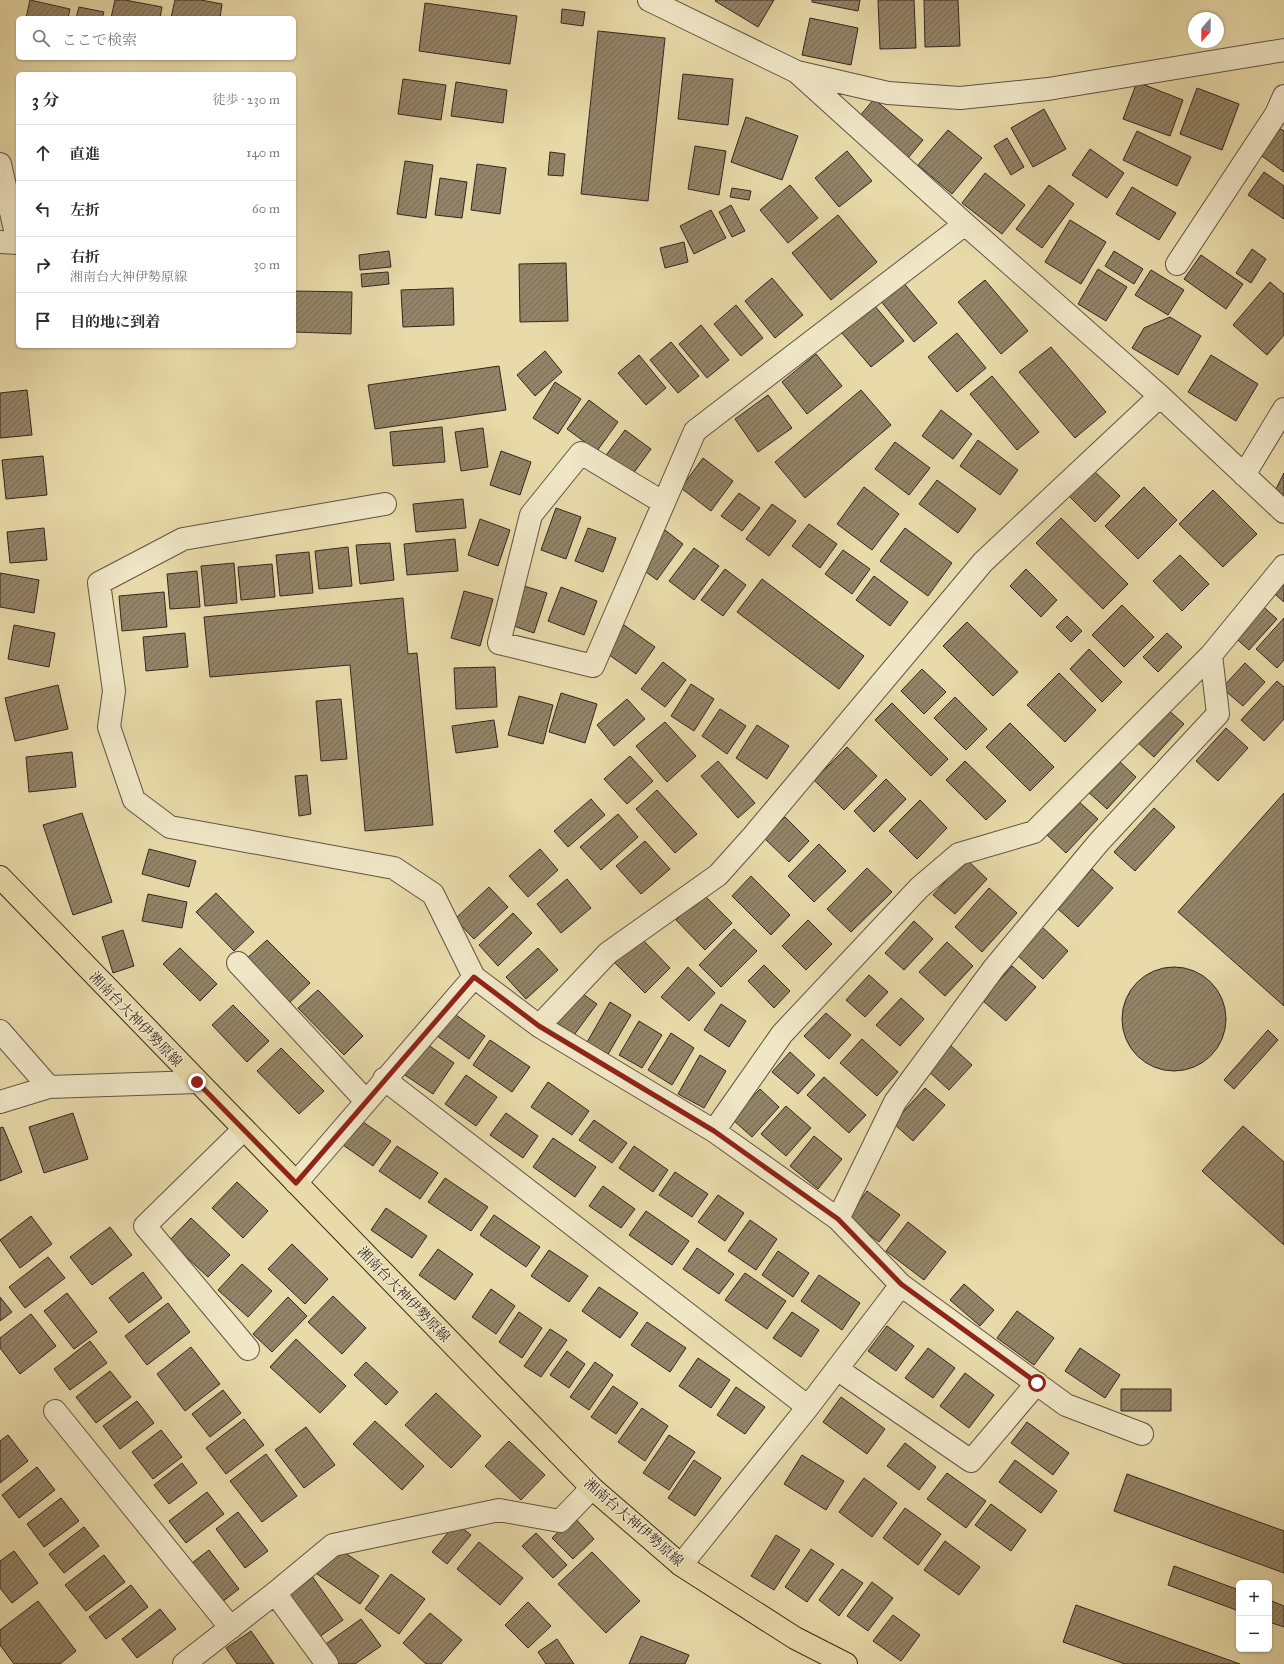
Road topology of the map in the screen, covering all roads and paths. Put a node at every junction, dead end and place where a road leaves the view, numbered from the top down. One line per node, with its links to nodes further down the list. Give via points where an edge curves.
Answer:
1 (649, 0): 3 (street)
2 (1284, 50): 3 (street, via 1048,89 960,98 888,93)
3 (797, 72): 6 (street)
4 (1284, 96): 10 (street, via 1276,114)
5 (0, 164): 7 (street)
6 (965, 224): 11 (street); 14 (street, via 696,431)
7 (16, 234)
8 (0, 242): 9 (street)
9 (16, 243)
10 (1177, 264)
11 (1160, 396): 13 (street); 22 (street, via 983,562 718,875 608,952)
12 (1284, 409): 13 (street)
13 (1244, 475): 16 (street)
14 (664, 502): 14 (street, via 593,666 499,643 531,515 581,453)
15 (385, 504): 21 (street, via 182,539 99,583 114,691 109,727 134,800 170,827 394,868 433,894)
16 (1284, 512)
17 (1284, 566): 18 (street)
18 (1211, 655): 30 (street, via 1034,832 959,854 919,888 782,1034); 32 (street, via 1218,714 1099,842 994,968 895,1102)
19 (0, 877): 25 (main road, 湘南台大神伊勢原線)
20 (238, 963): 27 (street)
21 (474, 977): 22 (street); 24 (street)
22 (539, 1026): 30 (street)
23 (0, 1031): 26 (street)
24 (384, 1079): 27 (street); 37 (street)
25 (197, 1082): 26 (street); 29 (main road, 湘南台大神伊勢原線)
26 (49, 1087): 28 (street)
27 (366, 1101): 31 (street)
28 (0, 1102)
29 (244, 1129): 31 (main road, 湘南台大神伊勢原線); 34 (street, via 145,1226)
30 (714, 1131): 32 (street)
31 (296, 1183): 40 (main road, 湘南台大神伊勢原線)
32 (838, 1219): 33 (street)
33 (901, 1284): 35 (street); 36 (street)
34 (248, 1349)
35 (836, 1369): 36 (street, via 971,1461); 37 (street)
36 (1037, 1383): 39 (street, via 1066,1404)
37 (808, 1407): 41 (street)
38 (55, 1411): 43 (street)
39 (1142, 1434)
40 (592, 1488): 41 (main road, 湘南台大神伊勢原線); 42 (street, via 560,1521 499,1510 333,1545)
41 (681, 1565): 46 (main road, 湘南台大神伊勢原線, via 795,1638)
42 (275, 1594): 43 (street); 45 (street)
43 (231, 1628): 44 (street)
44 (184, 1664)
45 (327, 1664)
46 (846, 1664)

